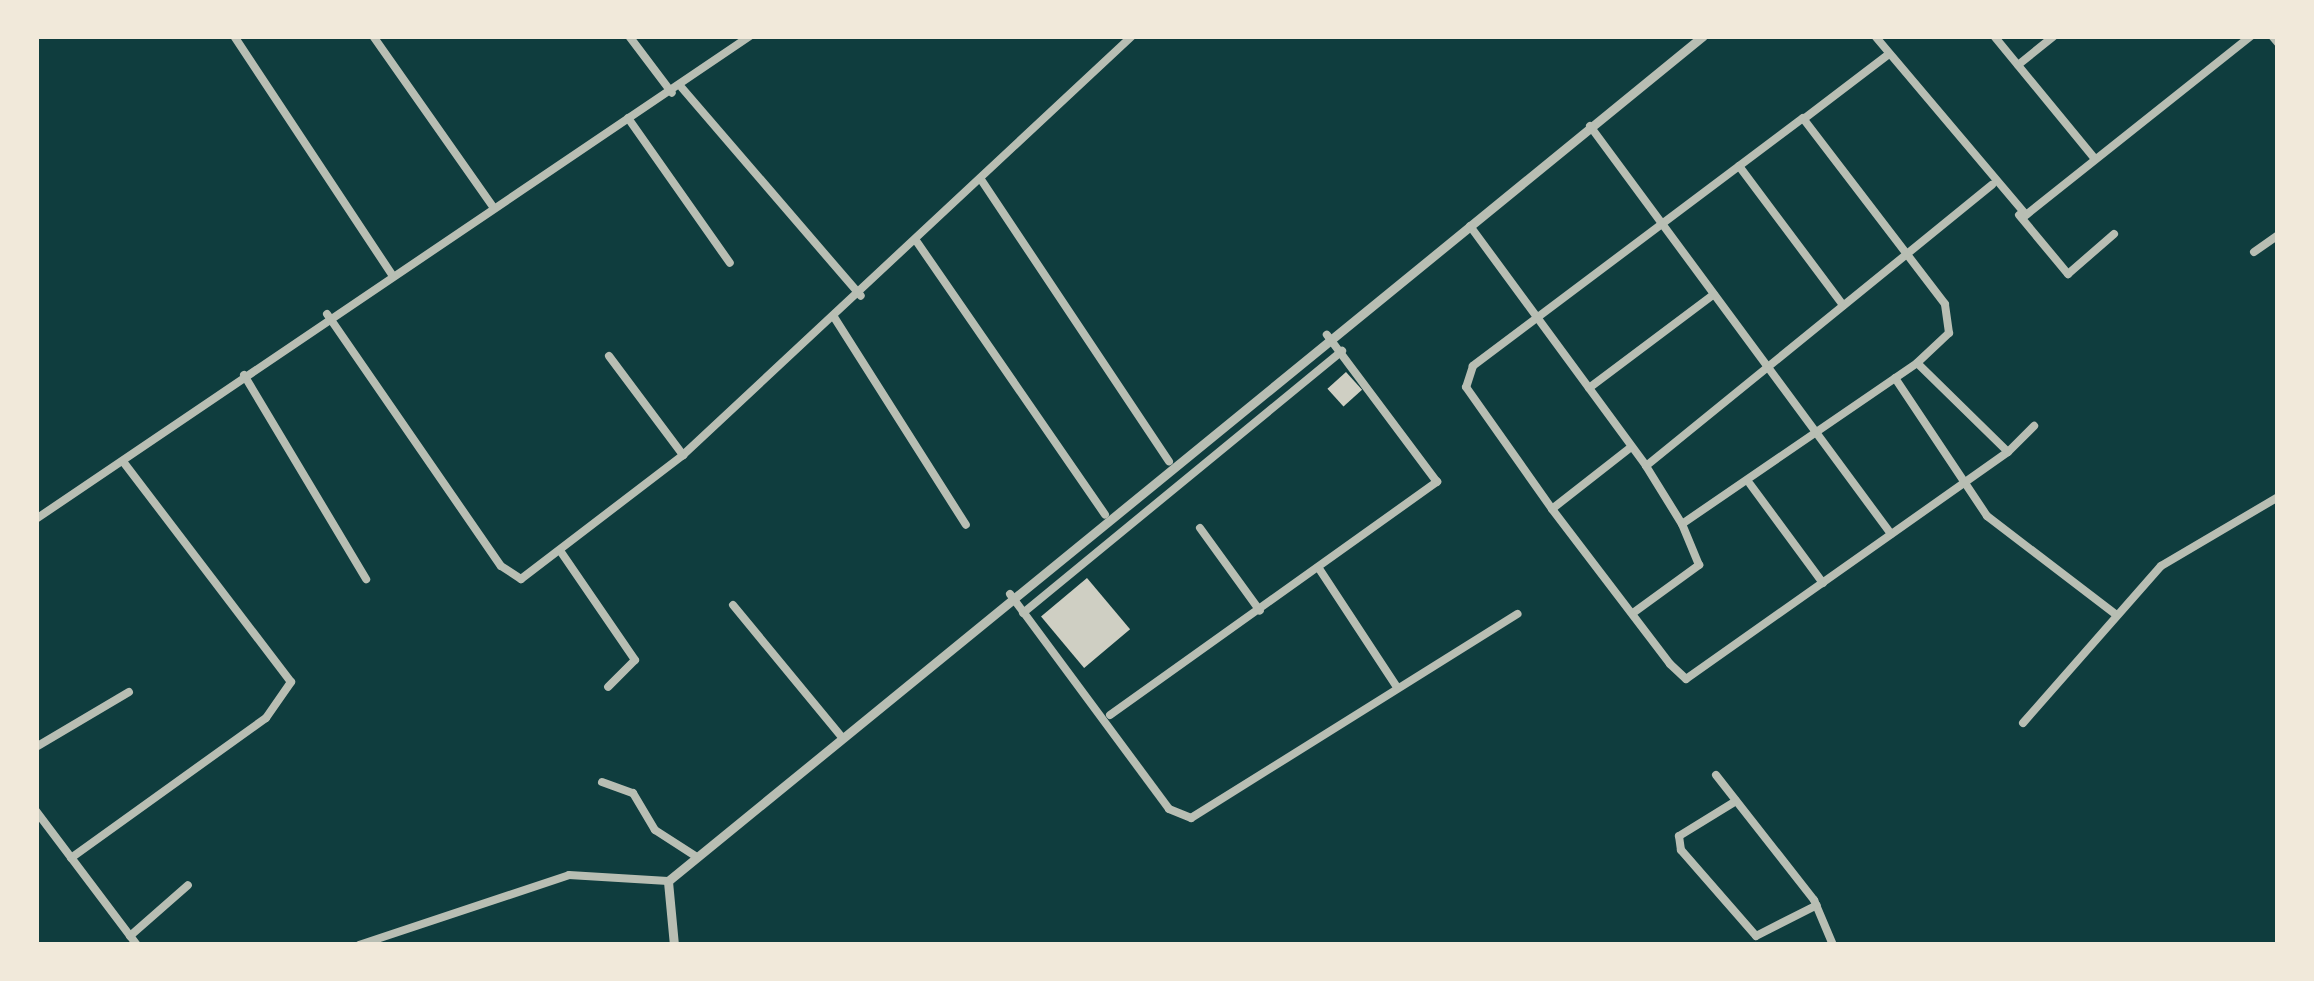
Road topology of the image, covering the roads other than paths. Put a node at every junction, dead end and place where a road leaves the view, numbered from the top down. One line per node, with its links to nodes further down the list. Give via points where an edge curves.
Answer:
1 (234, 36): 32 (street)
2 (373, 36): 22 (street)
3 (629, 36): 14 (street)
4 (750, 36): 14 (street)
5 (1132, 36): 20 (street)
6 (1703, 36): 11 (street)
7 (1875, 36): 12 (street)
8 (1994, 36): 13 (street)
9 (2054, 36): 13 (street)
10 (2251, 36): 18 (street)
11 (1690, 40): 17 (street)
12 (1889, 54): 16 (street); 21 (street)
13 (2018, 65): 18 (street)
14 (676, 90): 15 (street); 34 (street)
15 (628, 118): 22 (street); 31 (street)
16 (1805, 118): 19 (street); 30 (street)
17 (1588, 125): 24 (street); 25 (street)
18 (2095, 159): 23 (street)
19 (1739, 166): 25 (street); 35 (street)
20 (982, 181): 28 (street); 52 (street)
21 (1992, 185): 23 (street); 30 (street)
22 (493, 207): 32 (street)
23 (2018, 214): 26 (street, via 2068,274)
24 (1469, 224): 38 (street); 39 (street)
25 (1661, 224): 33 (street); 38 (street)
26 (2114, 234)
27 (2278, 235): 29 (street)
28 (917, 242): 34 (street); 59 (street)
29 (2254, 252)
30 (1906, 256): 35 (street); 42 (street, via 1953,323)
31 (730, 263)
32 (392, 274): 36 (street)
33 (1714, 294): 43 (street); 46 (street)
34 (861, 296): 37 (street)
35 (1843, 305): 43 (street)
36 (327, 314): 44 (street); 65 (street, via 507,573 527,577)
37 (834, 317): 51 (street); 62 (street)
38 (1539, 317): 46 (street); 58 (street, via 1464,380)
39 (1327, 334): 40 (street); 52 (street)
40 (1342, 351): 66 (street, via 1437,482); 72 (street)
41 (609, 356): 51 (street)
42 (1917, 363): 45 (street); 50 (street)
43 (1766, 364): 48 (street); 54 (street)
44 (244, 375): 53 (street); 67 (street)
45 (1895, 378): 48 (street); 56 (street)
46 (1589, 388): 49 (street)
47 (2034, 425): 50 (street)
48 (1820, 433): 55 (street); 64 (street)
49 (1632, 446): 54 (street); 58 (street)
50 (2008, 452): 56 (street)
51 (683, 455): 65 (street)
52 (1169, 461): 59 (street)
53 (123, 463): 60 (street); 88 (street, via 292,682 266,718)
54 (1646, 466): 61 (street)
55 (1750, 484): 61 (street); 68 (street)
56 (1968, 484): 64 (street); 75 (street, via 1999,526)
57 (2278, 497): 75 (street, via 2195,538)
58 (1552, 509): 73 (street)
59 (1105, 514): 69 (street)
60 (36, 519)
61 (1682, 524): 73 (street, via 1699,566)
62 (966, 525)
63 (1199, 528): 71 (street)
64 (1891, 534): 68 (street)
65 (561, 552): 76 (street, via 635,660)
66 (1320, 570): 71 (street); 77 (street)
67 (366, 579)
68 (1823, 583): 73 (street, via 1694,678)
69 (1010, 594): 72 (street); 81 (street)
70 (733, 605): 81 (street)
71 (1260, 611): 79 (street)
72 (1023, 613): 79 (street)
73 (1633, 613)
74 (1518, 614): 77 (street)
75 (2115, 614): 80 (street)
76 (608, 687)
77 (1397, 687): 79 (street, via 1191,818 1169,809)
78 (129, 692): 82 (street)
79 (1110, 716)
80 (2023, 723)
81 (841, 736): 87 (street)
82 (36, 747)
83 (1716, 775): 85 (street)
84 (602, 782): 87 (street, via 633,793 655,830)
85 (1736, 801): 91 (street); 91 (street, via 1679,836 1681,850 1756,936)
86 (36, 812): 88 (street)
87 (697, 857): 89 (street)
88 (71, 858): 92 (street)
89 (668, 881): 93 (street, via 569,875); 94 (street)
90 (188, 885): 92 (street)
91 (1817, 905): 95 (street)
92 (133, 940)
93 (359, 945)
94 (674, 945)
95 (1833, 945)

